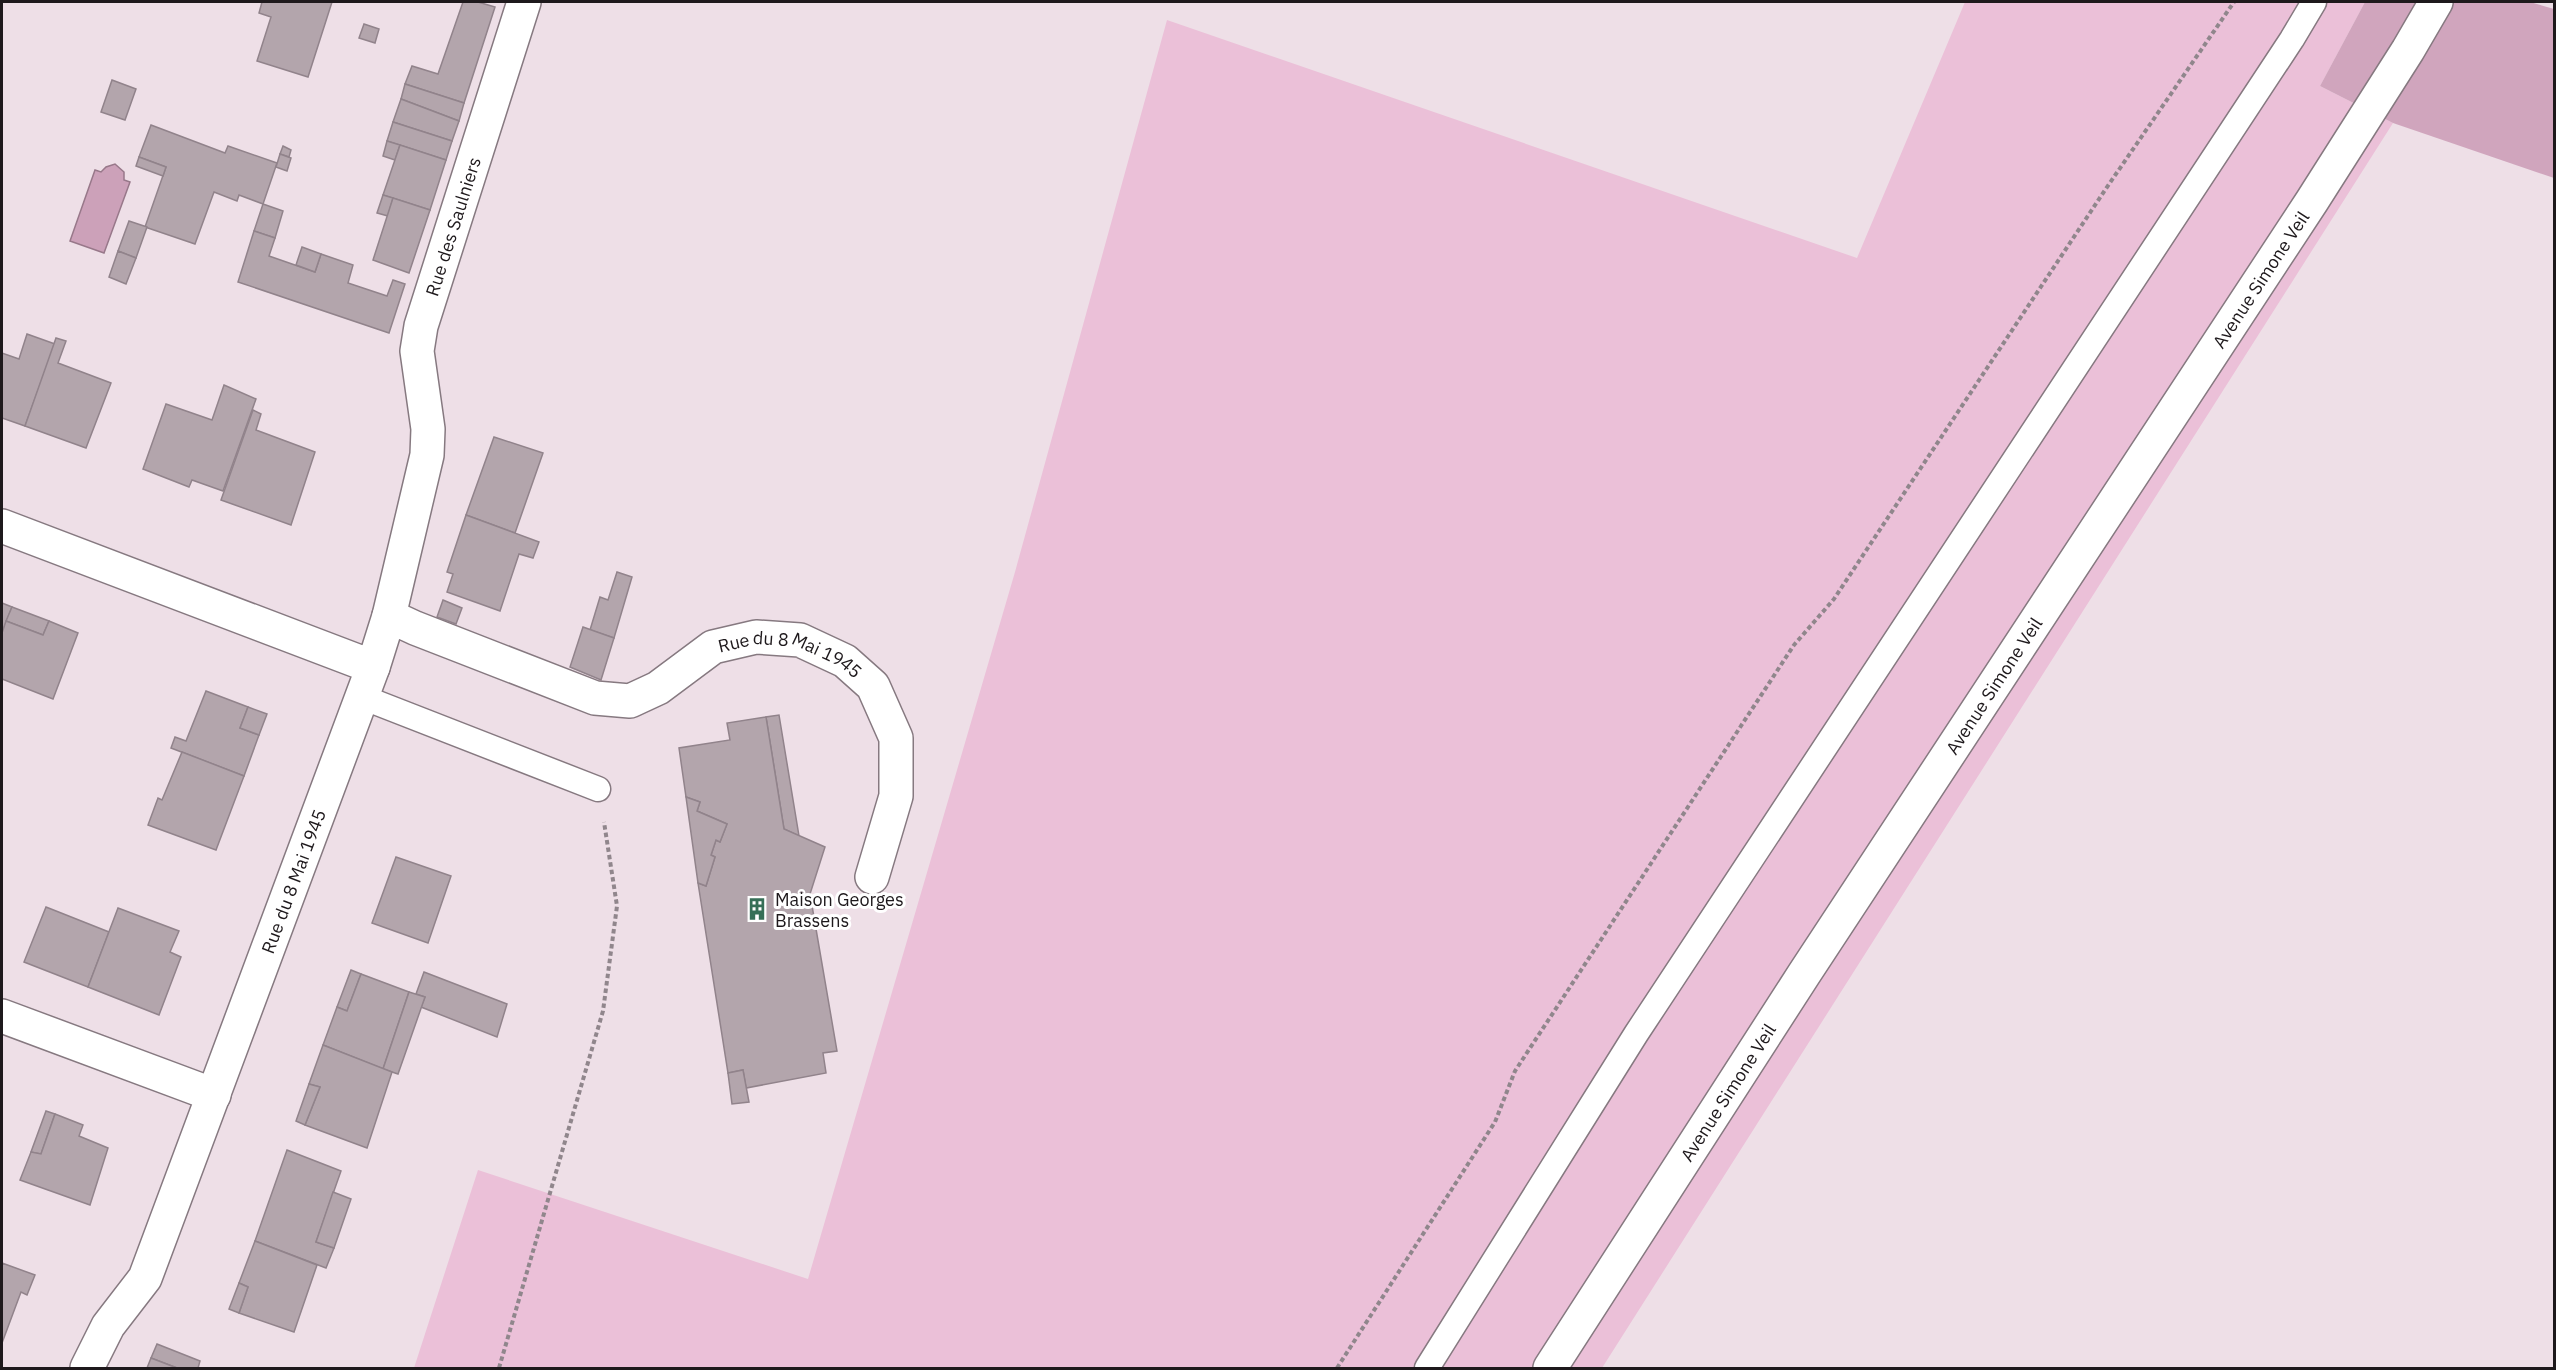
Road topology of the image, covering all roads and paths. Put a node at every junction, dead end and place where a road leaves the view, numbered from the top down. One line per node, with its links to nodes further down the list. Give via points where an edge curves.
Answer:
1 (524, 2): 5 (street, Rue des Saulniers, via 421,326 417,351 428,429)
2 (2234, 2): 15 (path, via 1834,599 1780,665 1515,1071 1496,1122)
3 (2314, 2): 16 (lane, via 1636,1034)
4 (2436, 2): 17 (street, Avenue Simone Veil, via 2318,191)
5 (427, 455): 7 (street, Rue du 8 Mai 1945)
6 (2, 526): 8 (street)
7 (389, 616): 8 (street, Rue du 8 Mai 1945); 10 (street, Rue du 8 Mai 1945, via 595,698 630,701 658,688 713,647 756,637 800,640 845,661 873,686 896,738 896,796)
8 (368, 682): 9 (lane); 12 (street, Rue du 8 Mai 1945)
9 (598, 789): 14 (path, via 617,906 603,1011)
10 (872, 878)
11 (2, 1016): 12 (street)
12 (214, 1095): 13 (street, Rue du 8 Mai 1945, via 145,1278 108,1326)
13 (87, 1368)
14 (499, 1368)
15 (1337, 1368)
16 (1427, 1368)
17 (1550, 1368)

